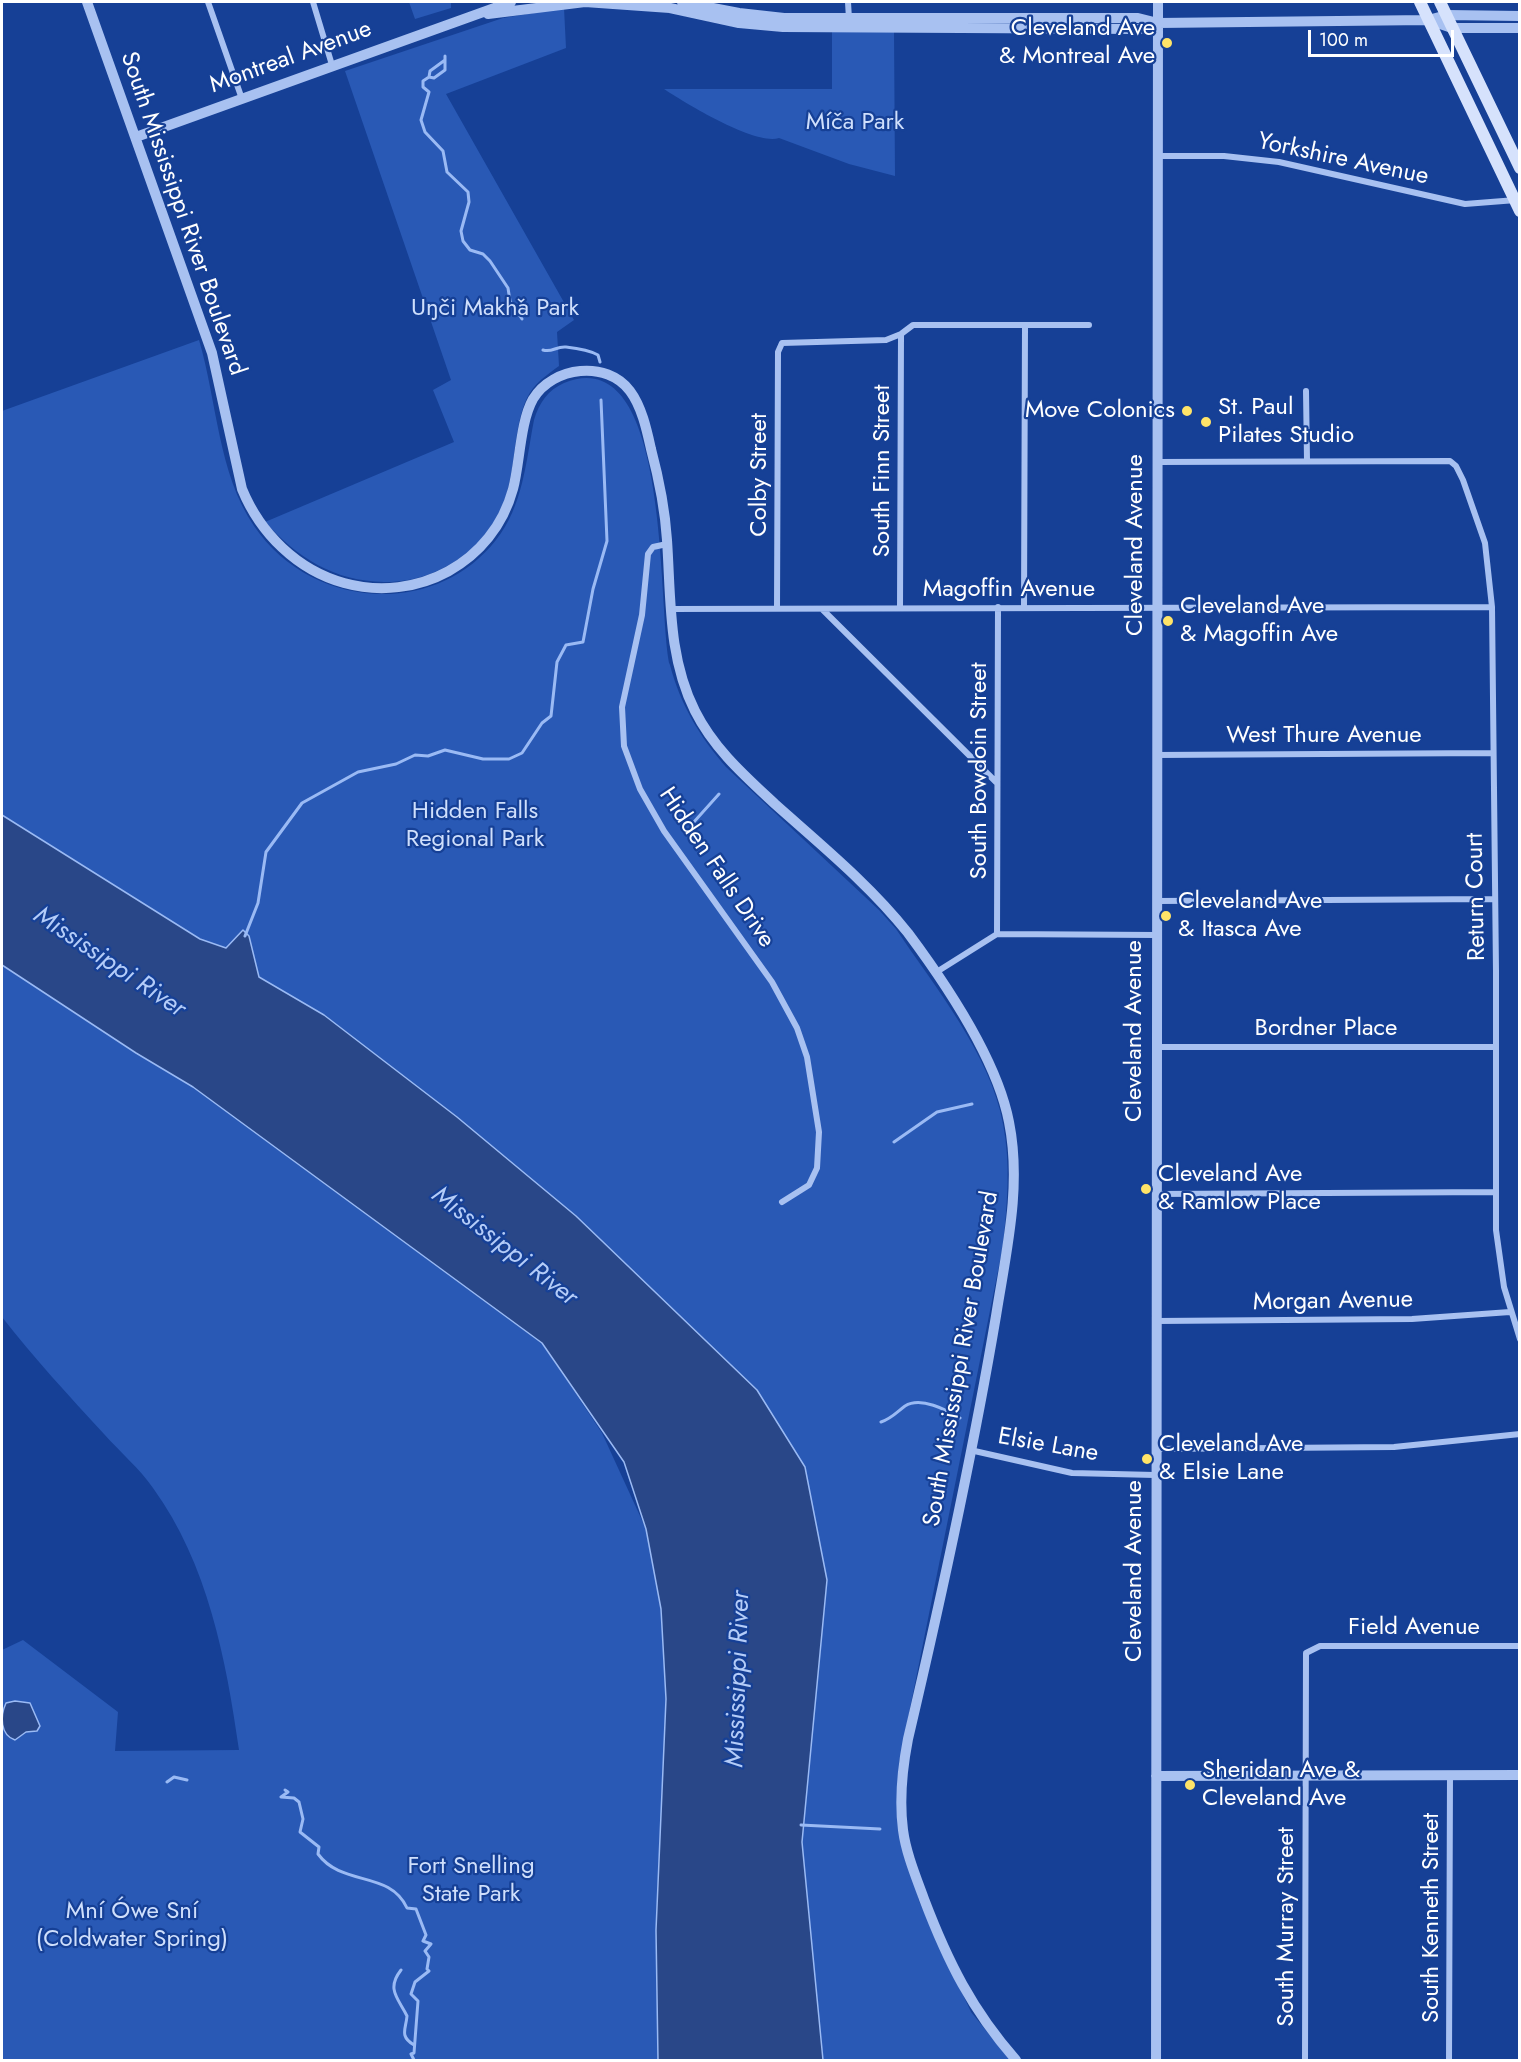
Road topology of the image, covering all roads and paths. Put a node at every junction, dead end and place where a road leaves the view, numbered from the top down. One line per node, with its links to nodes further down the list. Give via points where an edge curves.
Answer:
1 (87, 2): 22 (street, South Mississippi River Boulevard)
2 (207, 2): 21 (street)
3 (313, 2): 20 (street)
4 (511, 2): 14 (street, Montreal Avenue)
5 (567, 2): 6 (street, Montreal Avenue); 14 (street, Montreal Avenue)
6 (585, 2): 16 (street, Montreal Avenue, via 670,8 738,23 783,27)
7 (682, 2): 16 (street, Montreal Avenue, via 773,17)
8 (848, 2): 16 (street)
9 (1158, 2): 17 (street, Cleveland Avenue)
10 (1420, 2): 15 (main road)
11 (1440, 2): 12 (main road)
12 (1447, 15): 13 (street, Montreal Avenue); 15 (street, Montreal Avenue); 18 (main road)
13 (1520, 16)
14 (461, 20): 20 (street, Montreal Avenue)
15 (1428, 20): 17 (street, Montreal Avenue); 18 (street, Montreal Avenue); 25 (main road)
16 (849, 23): 17 (street, Montreal Avenue, via 1138,18)
17 (1158, 23): 23 (street, Cleveland Avenue)
18 (1452, 28): 19 (street, Montreal Avenue); 24 (main road)
19 (1520, 28)
20 (332, 65): 21 (street, Montreal Avenue)
21 (242, 99): 22 (street, Montreal Avenue)
22 (136, 138): 32 (street, South Mississippi River Boulevard, via 212,353 242,489 268,532 296,560 345,583 397,589 422,584 462,565 488,539 504,514 513,491 533,400 555,378 583,371 610,375 633,396 658,476)
23 (1158, 156): 25 (street, Yorkshire Avenue, via 1266,160 1465,204); 31 (street, Cleveland Avenue)
24 (1520, 168)
25 (1518, 203)
26 (1025, 325): 27 (street); 28 (street, via 913,325); 38 (street)
27 (1089, 325)
28 (901, 334): 35 (street, Colby Street, via 885,340 782,343 778,352); 36 (street, South Finn Street)
29 (1306, 391): 30 (street)
30 (1307, 460): 31 (street); 33 (street, Return Court, via 1449,461 1456,465 1485,543)
31 (1157, 462): 34 (street, Cleveland Avenue)
32 (668, 544): 39 (street, South Mississippi River Boulevard); 53 (street, Hidden Falls Drive, via 653,547 648,554 642,615 622,707 624,746 640,789 664,831 772,982 797,1028 807,1057 819,1132 817,1168 809,1185)
33 (1492, 606): 34 (street, Magoffin Avenue); 41 (street, Return Court)
34 (1156, 607): 38 (street, Magoffin Avenue); 42 (street, Cleveland Avenue)
35 (777, 608): 39 (street, Magoffin Avenue); 40 (street, Magoffin Avenue)
36 (900, 608): 37 (street, Magoffin Avenue); 40 (street, Magoffin Avenue)
37 (998, 608): 38 (street, Magoffin Avenue); 43 (street, South Bowdoin Street)
38 (1024, 608)
39 (670, 609): 48 (street, South Mississippi River Boulevard, via 682,682 697,716 717,746 878,899)
40 (822, 609): 43 (street)
41 (1493, 753): 42 (street, West Thure Avenue); 44 (street, Return Court)
42 (1156, 755): 45 (street, Cleveland Avenue)
43 (998, 783): 46 (street, South Bowdoin Street)
44 (1495, 899): 45 (street); 50 (street, Return Court)
45 (1156, 901): 47 (street, Cleveland Avenue)
46 (997, 934): 47 (street); 48 (street)
47 (1156, 935): 49 (street, Cleveland Avenue)
48 (935, 973): 59 (street, South Mississippi River Boulevard, via 995,1074 1014,1149 1014,1201)
49 (1156, 1047): 50 (street, Bordner Place); 52 (street, Cleveland Avenue)
50 (1496, 1047): 51 (street, Return Court)
51 (1495, 1192): 52 (street); 54 (street, Return Court, via 1498,1249)
52 (1155, 1194): 55 (street, Cleveland Avenue)
53 (782, 1202)
54 (1510, 1312): 55 (street, Morgan Avenue, via 1412,1319); 56 (street, Return Court)
55 (1156, 1321): 58 (street, Cleveland Avenue)
56 (1520, 1339)
57 (1520, 1434): 58 (street, via 1394,1447)
58 (1155, 1449): 60 (street, Cleveland Avenue)
59 (970, 1450): 60 (street, Elsie Lane, via 1072,1473); 67 (street, South Mississippi River Boulevard, via 908,1739 900,1799 911,1864 943,1947 975,2009)
60 (1155, 1475): 65 (street, Cleveland Avenue)
61 (1520, 1646): 62 (street, Field Avenue, via 1320,1646)
62 (1309, 1650): 66 (street, South Murray Street, via 1304,1662)
63 (1450, 1775): 64 (street); 66 (street); 70 (street, South Kenneth Street)
64 (1520, 1775)
65 (1156, 1776): 66 (street); 68 (street, Cleveland Avenue)
66 (1305, 1776): 69 (street, South Murray Street)
67 (1016, 2061)
68 (1156, 2061)
69 (1305, 2061)
70 (1449, 2061)

